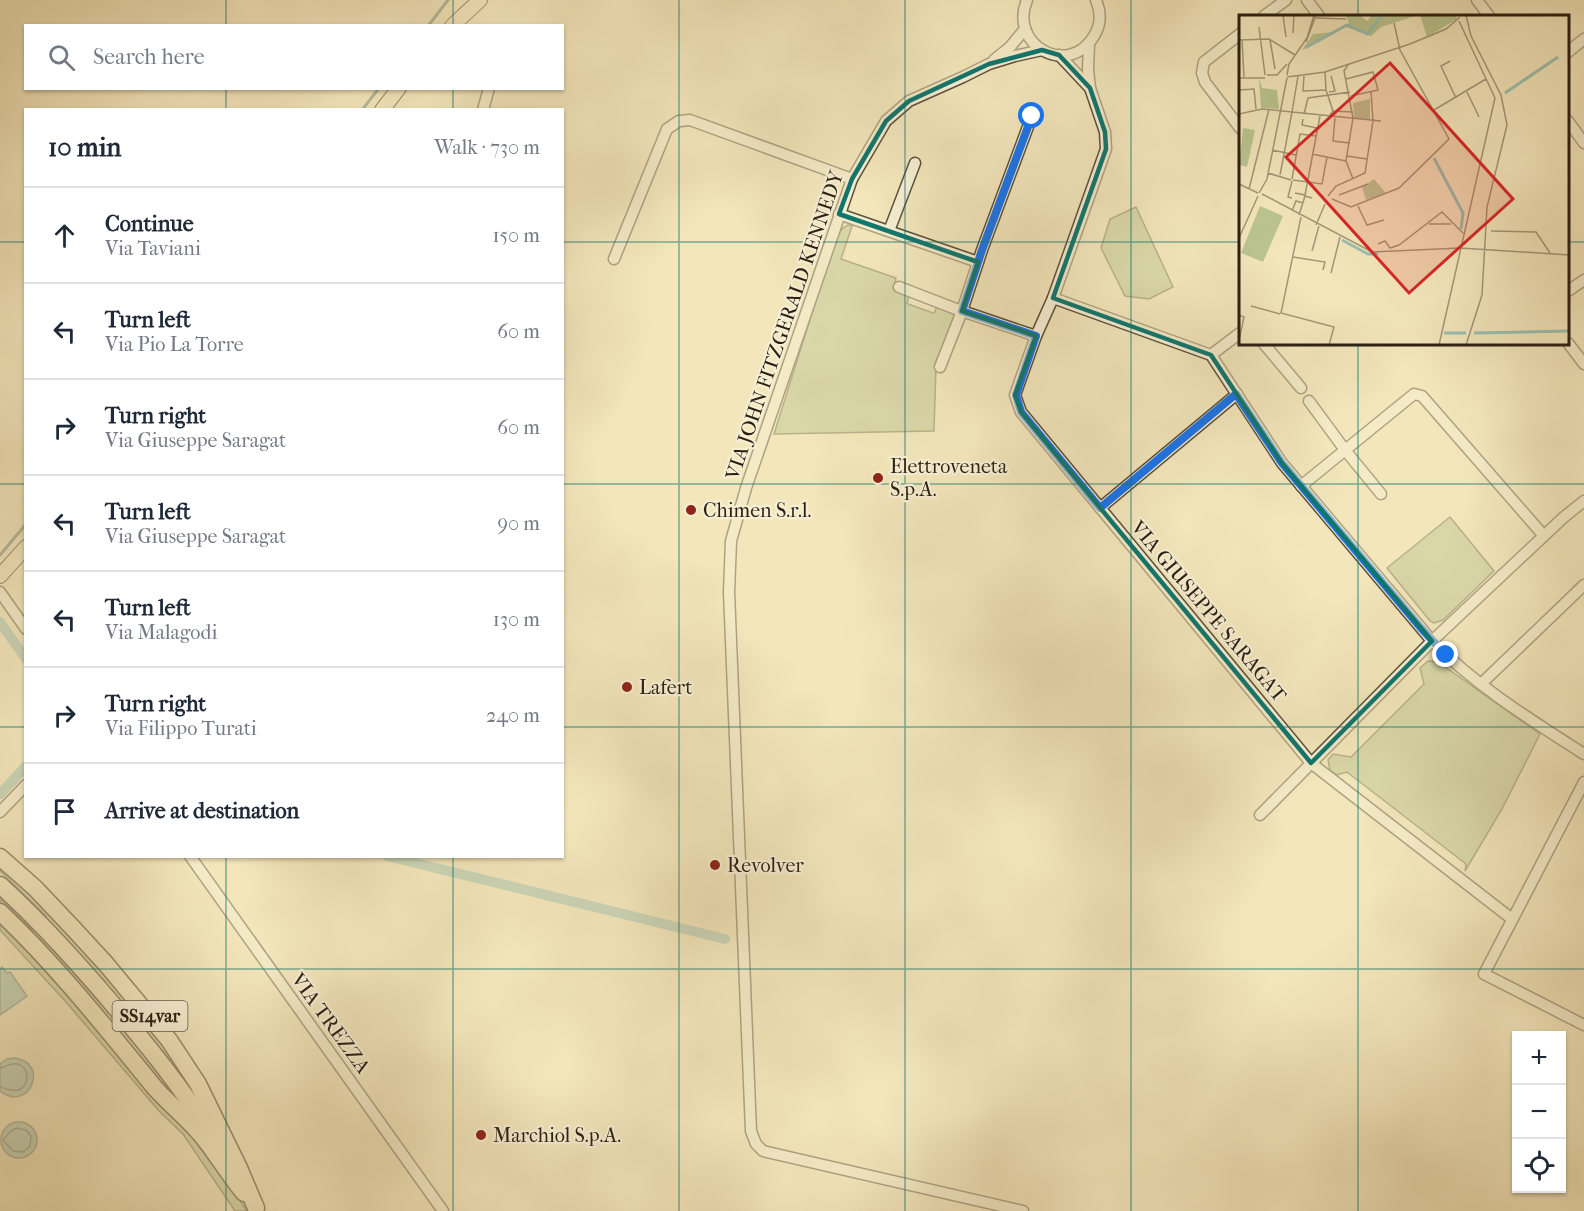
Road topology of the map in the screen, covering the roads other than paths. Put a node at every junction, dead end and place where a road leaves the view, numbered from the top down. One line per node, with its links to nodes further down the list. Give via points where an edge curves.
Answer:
1 (480, 0): 10 (main road)
2 (1026, 0): 11 (street)
3 (1096, 0): 14 (street, via 1099,24)
4 (1286, 0): 7 (street)
5 (1307, 0): 8 (street)
6 (1477, 0): 9 (street)
7 (1265, 15)
8 (1319, 15)
9 (1488, 15)
10 (454, 24)
11 (1024, 29): 15 (street); 18 (street, VIA JOHN FITZGERALD KENNEDY)
12 (1239, 35): 26 (street, via 1204,62 1202,73)
13 (1584, 39): 16 (street)
14 (1089, 44): 17 (street, via 1077,52); 19 (street, VIA GIUSEPPE SARAGAT)
15 (1042, 51): 17 (street, VIA JOHN FITZGERALD KENNEDY); 18 (street, VIA JOHN FITZGERALD KENNEDY)
16 (1569, 51)
17 (1059, 55): 19 (street, VIA GIUSEPPE SARAGAT)
18 (989, 64): 29 (street, VIA JOHN FITZGERALD KENNEDY, via 909,101 886,121)
19 (1090, 88): 37 (street, VIA GIUSEPPE SARAGAT, via 1105,132 1106,149)
20 (397, 90): 22 (main road)
21 (488, 90): 23 (street)
22 (384, 108)
23 (484, 108)
24 (1032, 116): 33 (street)
25 (1569, 122): 27 (street)
26 (1239, 127)
27 (1584, 143)
28 (915, 163): 31 (street)
29 (852, 179): 30 (street, VIA JOHN FITZGERALD KENNEDY); 32 (street, via 690,120 679,121 667,129)
30 (839, 214): 31 (street); 76 (street, VIA JOHN FITZGERALD KENNEDY, via 731,541 729,591 751,1131 763,1151)
31 (889, 231): 33 (street)
32 (614, 259)
33 (978, 262): 38 (street)
34 (1584, 280): 36 (street)
35 (898, 287): 38 (street)
36 (1569, 290)
37 (1053, 298): 40 (street, VIA GIUSEPPE SARAGAT); 43 (street)
38 (962, 311): 40 (street); 45 (street)
39 (1239, 334): 43 (street)
40 (1036, 336): 53 (street, VIA GIUSEPPE SARAGAT, via 1016,395 1021,412)
41 (1569, 344): 44 (street)
42 (1265, 345): 46 (street)
43 (1211, 355): 47 (street)
44 (1584, 364)
45 (940, 368)
46 (1301, 388)
47 (1236, 394): 50 (street); 53 (street)
48 (1309, 401): 49 (street)
49 (1344, 450): 50 (street); 51 (street); 54 (street, via 1414,394 1422,396)
50 (1301, 486): 60 (street)
51 (1381, 494)
52 (1584, 501): 54 (street)
53 (1100, 508): 63 (street, VIA GIUSEPPE SARAGAT)
54 (1544, 536): 60 (street)
55 (24, 549): 56 (main road)
56 (0, 576)
57 (1584, 585): 61 (street)
58 (0, 592): 59 (street)
59 (24, 626)
60 (1432, 641): 61 (street); 63 (street)
61 (1481, 684): 62 (street)
62 (1584, 754)
63 (1311, 763): 67 (street); 72 (street, VIA GIUSEPPE SARAGAT)
64 (1584, 782): 72 (street)
65 (24, 787): 66 (street)
66 (0, 812)
67 (1260, 815)
68 (0, 857): 74 (highway, SS14var, via 72,927 169,1040 198,1084)
69 (191, 858): 75 (street, VIA TREZZA)
70 (0, 885): 74 (highway, via 39,922 152,1052 210,1132)
71 (0, 912): 74 (highway, SS14var, via 205,1140)
72 (1512, 919): 73 (street, via 1484,974)
73 (1584, 1025)
74 (257, 1209)
75 (443, 1211)
76 (1023, 1211)

